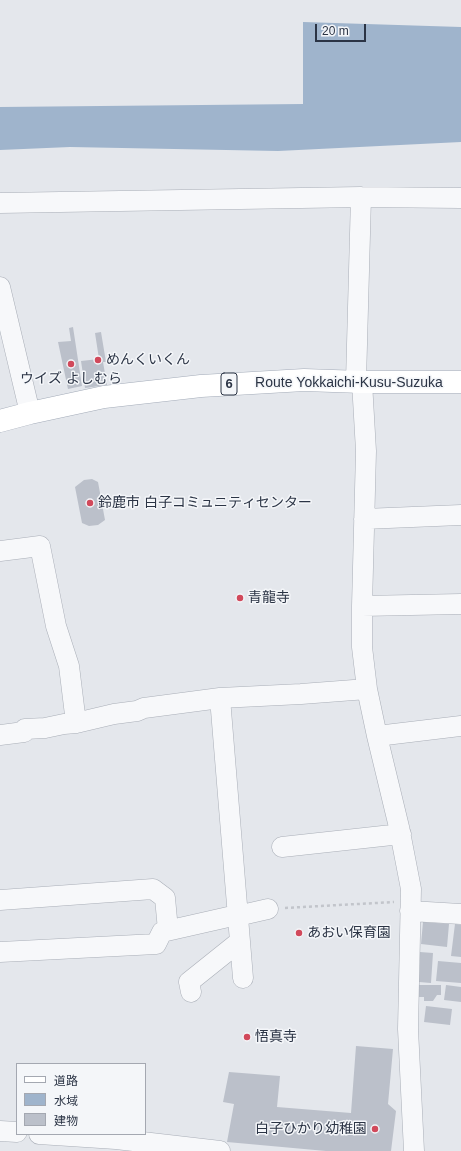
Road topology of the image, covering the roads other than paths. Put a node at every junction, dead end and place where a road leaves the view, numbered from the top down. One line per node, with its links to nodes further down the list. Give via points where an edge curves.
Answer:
1 (361, 197): 2 (street); 3 (street); 5 (street)
2 (461, 198)
3 (0, 203)
4 (0, 287): 7 (street)
5 (359, 382): 6 (main road, Route Yokkaichi-Kusu-Suzuka / 6); 7 (main road, Route Yokkaichi-Kusu-Suzuka / 6, via 304,380 201,386 104,397); 10 (street, via 366,451)
6 (461, 382)
7 (30, 413): 8 (main road, Route Yokkaichi-Kusu-Suzuka / 6)
8 (0, 421)
9 (461, 515): 10 (street)
10 (364, 519): 13 (street)
11 (0, 551): 16 (street, via 40,546 56,626 69,666)
12 (461, 604): 13 (street)
13 (362, 606): 14 (street, via 362,647)
14 (367, 689): 15 (street); 19 (street)
15 (220, 698): 16 (street, via 144,708); 26 (street)
16 (76, 723): 18 (street, via 25,729 24,732)
17 (461, 726): 19 (street)
18 (0, 735)
19 (377, 736): 20 (street)
20 (401, 834): 21 (street); 23 (street, via 411,889)
21 (282, 847)
22 (0, 900): 27 (street, via 154,889 165,898)
23 (410, 906): 25 (street); 36 (street, via 408,1030)
24 (268, 909): 26 (street)
25 (461, 914)
26 (237, 915): 27 (street); 28 (street)
27 (168, 930): 29 (street, via 162,932 156,944)
28 (239, 942): 30 (street); 31 (street, via 189,982)
29 (0, 952)
30 (243, 978)
31 (191, 992)
32 (0, 1131): 33 (street)
33 (16, 1132)
34 (54, 1135): 35 (street)
35 (220, 1151)
36 (414, 1151)

